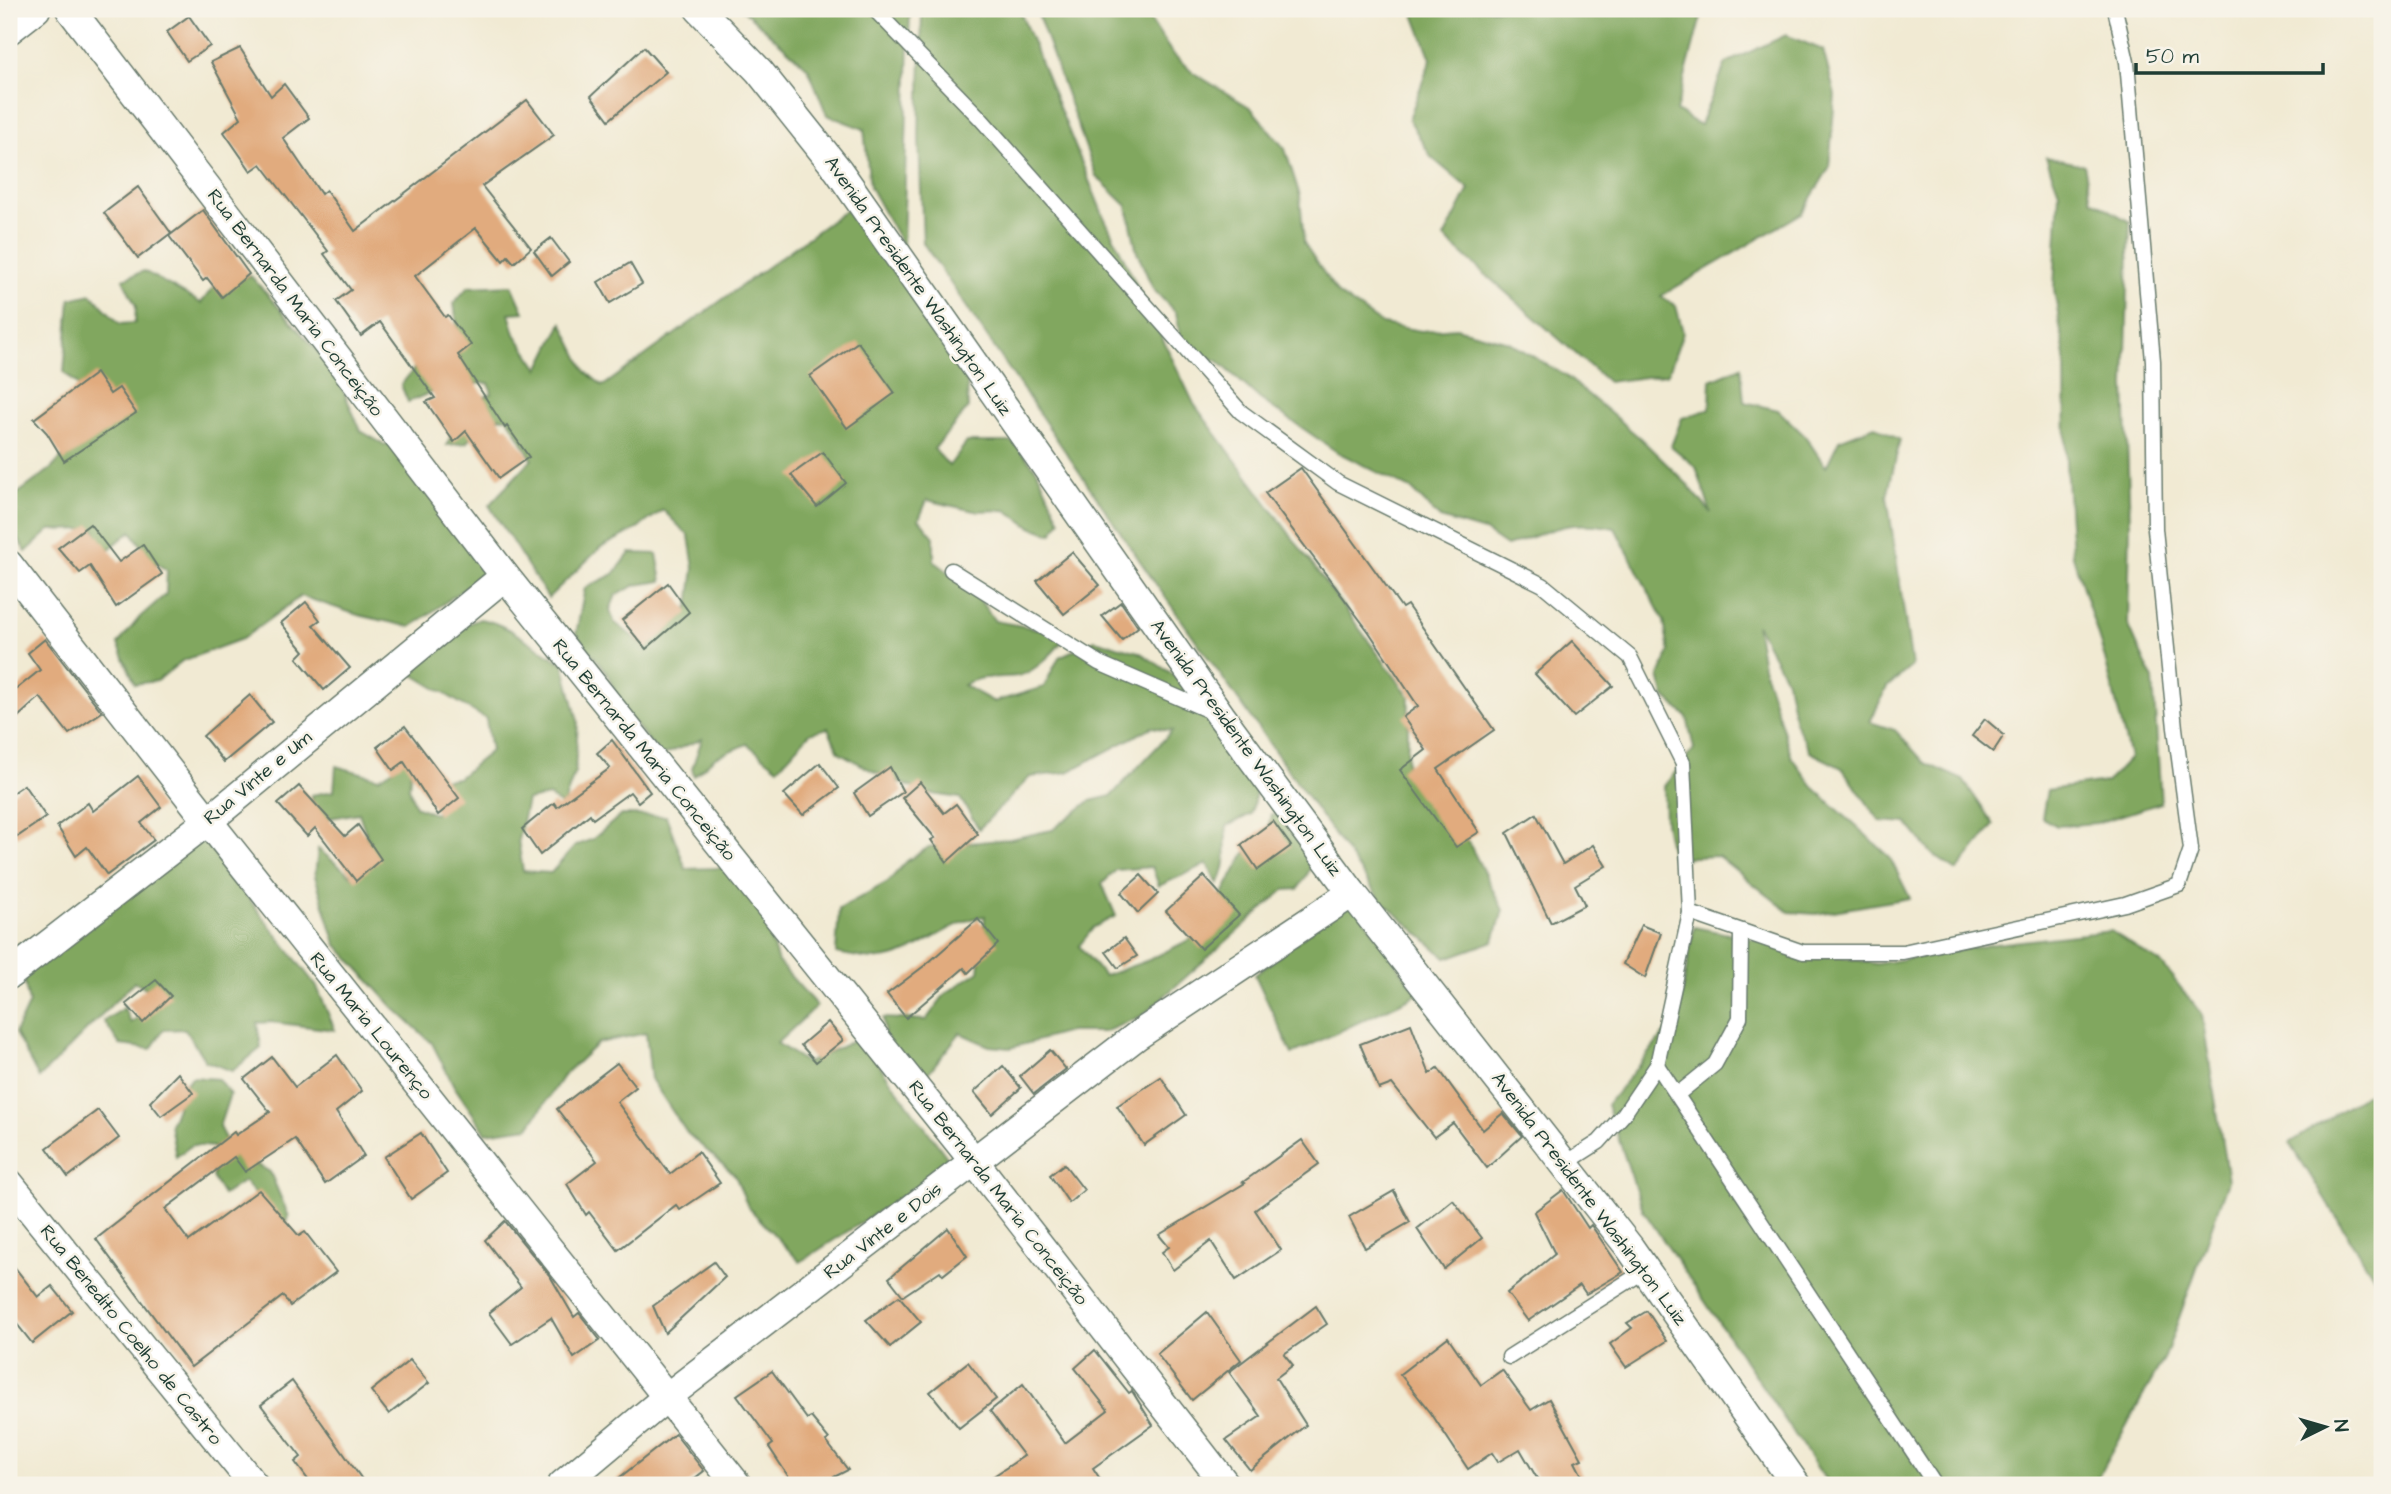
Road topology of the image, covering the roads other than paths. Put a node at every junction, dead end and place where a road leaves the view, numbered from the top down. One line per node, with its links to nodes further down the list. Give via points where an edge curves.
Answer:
1 (36, 9): 6 (street)
2 (70, 9): 9 (street, Rua Bernarda Maria Conceição)
3 (699, 9): 10 (street, Avenida Presidente Washington Luiz, via 759,72 838,170)
4 (874, 9): 13 (lane, via 980,118 1241,412 1338,483 1543,585 1630,657 1683,763)
5 (2115, 9): 14 (lane, via 2127,62 2153,361 2155,529 2191,849 2179,885 2125,904 1903,952 1803,952)
6 (9, 30)
7 (9, 565): 11 (street, Rua Maria Lourenço)
8 (951, 570): 10 (lane, via 1099,663)
9 (505, 576): 11 (street, Rua Vinte e Um); 18 (street, Rua Bernarda Maria Conceição)
10 (1221, 716): 12 (street, Avenida Presidente Washington Luiz)
11 (208, 821): 15 (street, Rua Vinte e Um); 23 (street, Rua Maria Lourenço)
12 (1352, 893): 18 (street, Rua Vinte e Dois, via 1138,1035); 19 (street, Avenida Presidente Washington Luiz)
13 (1690, 913): 14 (lane); 16 (lane)
14 (1741, 931): 17 (lane, via 1740,1018 1715,1064)
15 (9, 975)
16 (1657, 1065): 17 (lane); 19 (lane, via 1599,1142)
17 (1678, 1094): 29 (lane)
18 (974, 1161): 23 (street, Rua Vinte e Dois); 27 (street, Rua Bernarda Maria Conceição)
19 (1566, 1163): 21 (street, Avenida Presidente Washington Luiz)
20 (9, 1183): 24 (street, Rua Benedito Coelho de Castro)
21 (1646, 1270): 22 (lane); 28 (street, Avenida Presidente Washington Luiz)
22 (1510, 1357)
23 (667, 1397): 25 (street, Rua Vinte e Dois); 26 (street, Rua Maria Lourenço)
24 (254, 1485)
25 (562, 1485)
26 (737, 1485)
27 (1226, 1485)
28 (1796, 1485)
29 (1935, 1485)

